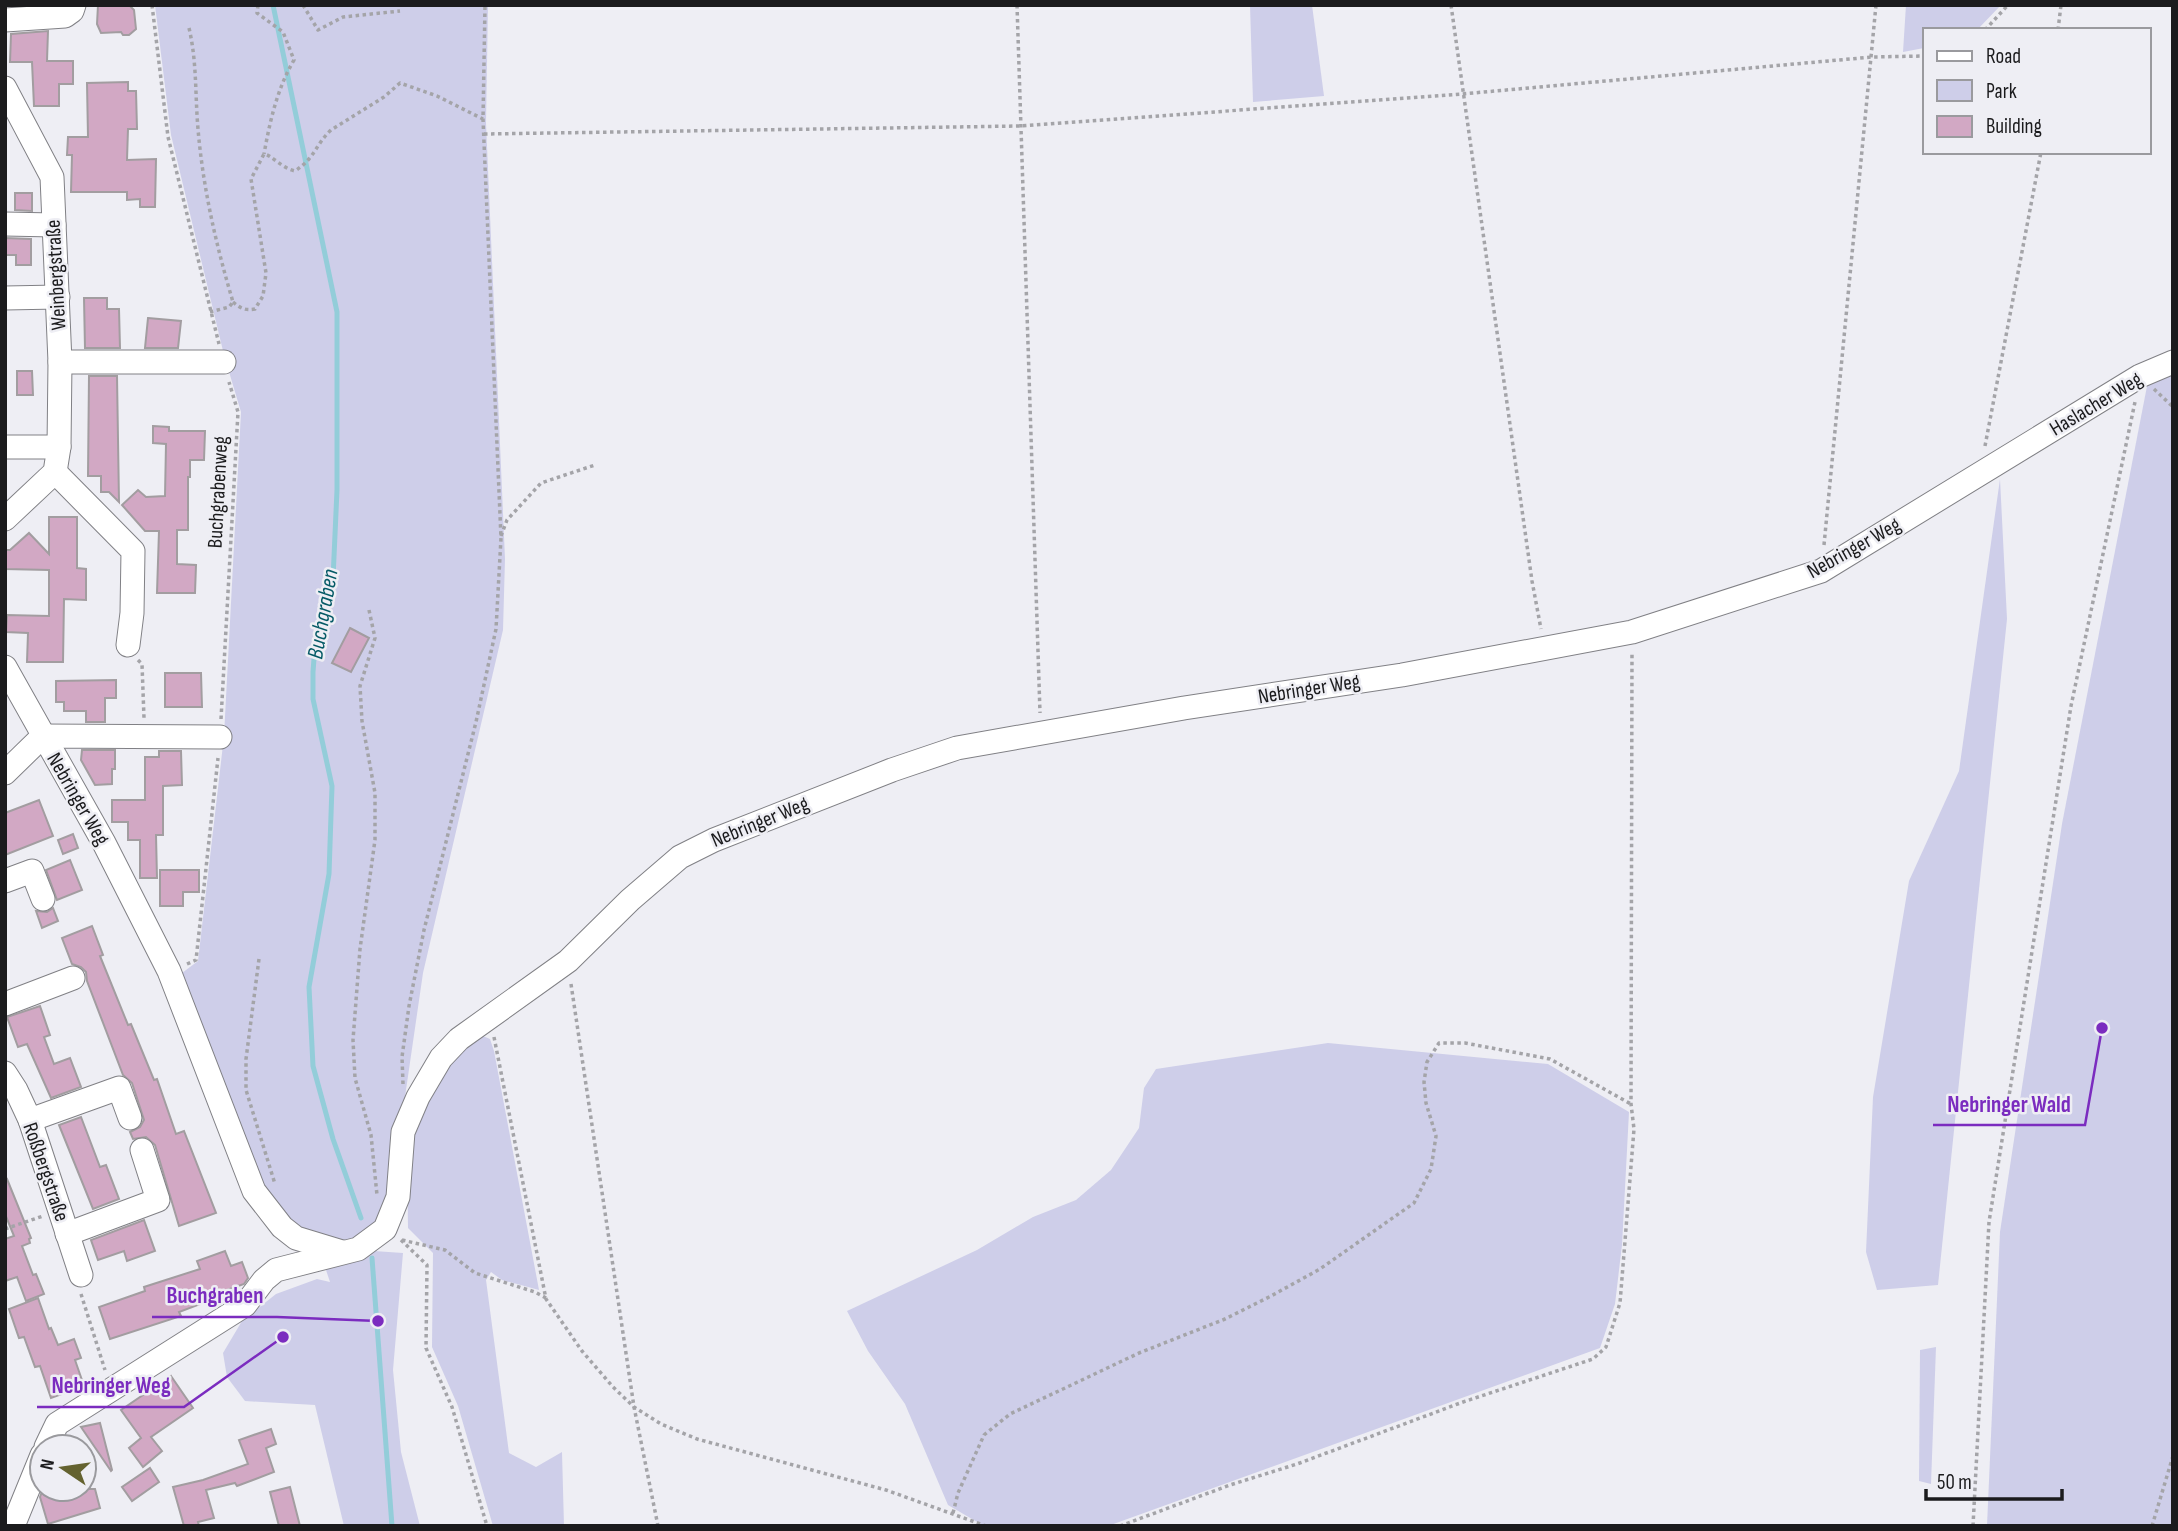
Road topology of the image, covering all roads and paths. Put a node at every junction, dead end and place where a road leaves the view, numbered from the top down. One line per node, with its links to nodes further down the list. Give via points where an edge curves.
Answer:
1 (152, 5): 30 (path, Buchgrabenweg, via 168,137)
2 (258, 5): 23 (path, via 257,13 283,32 294,60 271,118)
3 (303, 5): 11 (path, via 318,30 343,18)
4 (485, 5): 20 (path)
5 (1017, 5): 21 (path)
6 (1451, 5): 19 (path)
7 (1877, 5): 17 (path)
8 (2008, 5): 14 (path)
9 (2061, 5): 15 (path)
10 (68, 9): 12 (street)
11 (400, 11)
12 (5, 20)
13 (189, 28): 29 (path, via 195,54 202,166)
14 (1987, 28)
15 (2058, 28)
16 (1923, 56): 17 (path)
17 (1872, 57): 19 (path); 43 (path)
18 (5, 88): 26 (street, Weinbergstraße, via 52,177)
19 (1462, 94): 21 (path); 47 (path)
20 (483, 119): 22 (path); 23 (path, via 400,83 331,130 313,157 295,171)
21 (1020, 126): 22 (path); 49 (path)
22 (484, 134): 42 (path)
23 (264, 154): 29 (path, via 251,179 266,274 263,296 255,309)
24 (2041, 154): 40 (path)
25 (5, 224): 26 (street)
26 (54, 225): 28 (street, Weinbergstraße)
27 (5, 298): 28 (street)
28 (58, 298): 31 (street, Weinbergstraße)
29 (233, 302): 30 (path)
30 (210, 312): 32 (path, Buchgrabenweg)
31 (60, 362): 32 (street); 36 (street, Weinbergstraße)
32 (224, 362): 52 (path, Buchgrabenweg, via 238,412)
33 (2173, 362): 34 (street, Haslacher Weg)
34 (2140, 376): 37 (street, Haslacher Weg); 89 (path, via 2071,706 1989,1222)
35 (5, 447): 36 (street)
36 (59, 447): 39 (street, Weinbergstraße)
37 (2020, 449): 40 (street, Nebringer Weg)
38 (595, 465): 42 (path, via 541,483 507,520)
39 (55, 472): 41 (street); 46 (street, via 133,551)
40 (1980, 472): 43 (street, Nebringer Weg)
41 (5, 519)
42 (501, 538): 63 (path, via 496,629 414,981 402,1057)
43 (1821, 571): 45 (street, Nebringer Weg)
44 (369, 610): 72 (path, via 375,638 360,686 374,793 375,841 353,1040 355,1079 371,1135 376,1191)
45 (1632, 632): 47 (street, Nebringer Weg); 64 (path)
46 (128, 645): 51 (path, via 142,664)
47 (1544, 648): 49 (street, Nebringer Weg)
48 (5, 667): 50 (street, Nebringer Weg)
49 (1041, 733): 57 (street, Nebringer Weg, via 944,752 714,840 680,857)
50 (43, 736): 51 (street); 53 (street); 58 (street, Nebringer Weg)
51 (146, 737): 52 (street)
52 (220, 737): 58 (path, Buchgrabenweg, via 195,960)
53 (5, 774)
54 (5, 881): 55 (street, via 32,871)
55 (43, 899)
56 (259, 959): 68 (path, via 246,1090)
57 (568, 961): 61 (street, Nebringer Weg); 79 (path)
58 (169, 971): 73 (street, Nebringer Weg, via 254,1191 296,1238)
59 (73, 978): 60 (street)
60 (5, 1004)
61 (482, 1022): 72 (street, Nebringer Weg, via 441,1058 403,1132); 77 (path, via 495,1040)
62 (5, 1073): 66 (street, Roßbergstraße)
63 (403, 1095)
64 (1631, 1104): 83 (path, via 1550,1059 1465,1043 1439,1043 1427,1062 1424,1082 1436,1136 1432,1169 1413,1203 1320,1269 1271,1296 1010,1414 984,1435); 88 (path, via 1634,1129 1620,1303 1606,1347 1592,1359)
65 (130, 1118): 66 (street, via 119,1088)
66 (30, 1120): 69 (street, Roßbergstraße)
67 (142, 1150): 71 (street, via 158,1200)
68 (277, 1191)
69 (59, 1210): 70 (path); 71 (street, Roßbergstraße)
70 (5, 1229)
71 (67, 1234): 75 (street, Roßbergstraße)
72 (393, 1234): 73 (street); 77 (path, via 445,1250 475,1273); 85 (path, via 427,1265 426,1348 452,1407)
73 (342, 1252): 78 (street, via 276,1270 245,1305)
74 (2173, 1263): 76 (path)
75 (80, 1275): 78 (path, via 82,1299)
76 (2173, 1283)
77 (546, 1298): 79 (path, via 582,1351)
78 (112, 1389): 80 (street, via 57,1424)
79 (634, 1407): 83 (path, via 697,1439); 86 (path)
80 (53, 1433)
81 (2173, 1456): 90 (path)
82 (28, 1489): 84 (street)
83 (953, 1513): 87 (path)
84 (13, 1526)
85 (487, 1526)
86 (658, 1526)
87 (986, 1526)
88 (1120, 1526)
89 (1973, 1526)
90 (2152, 1526)

